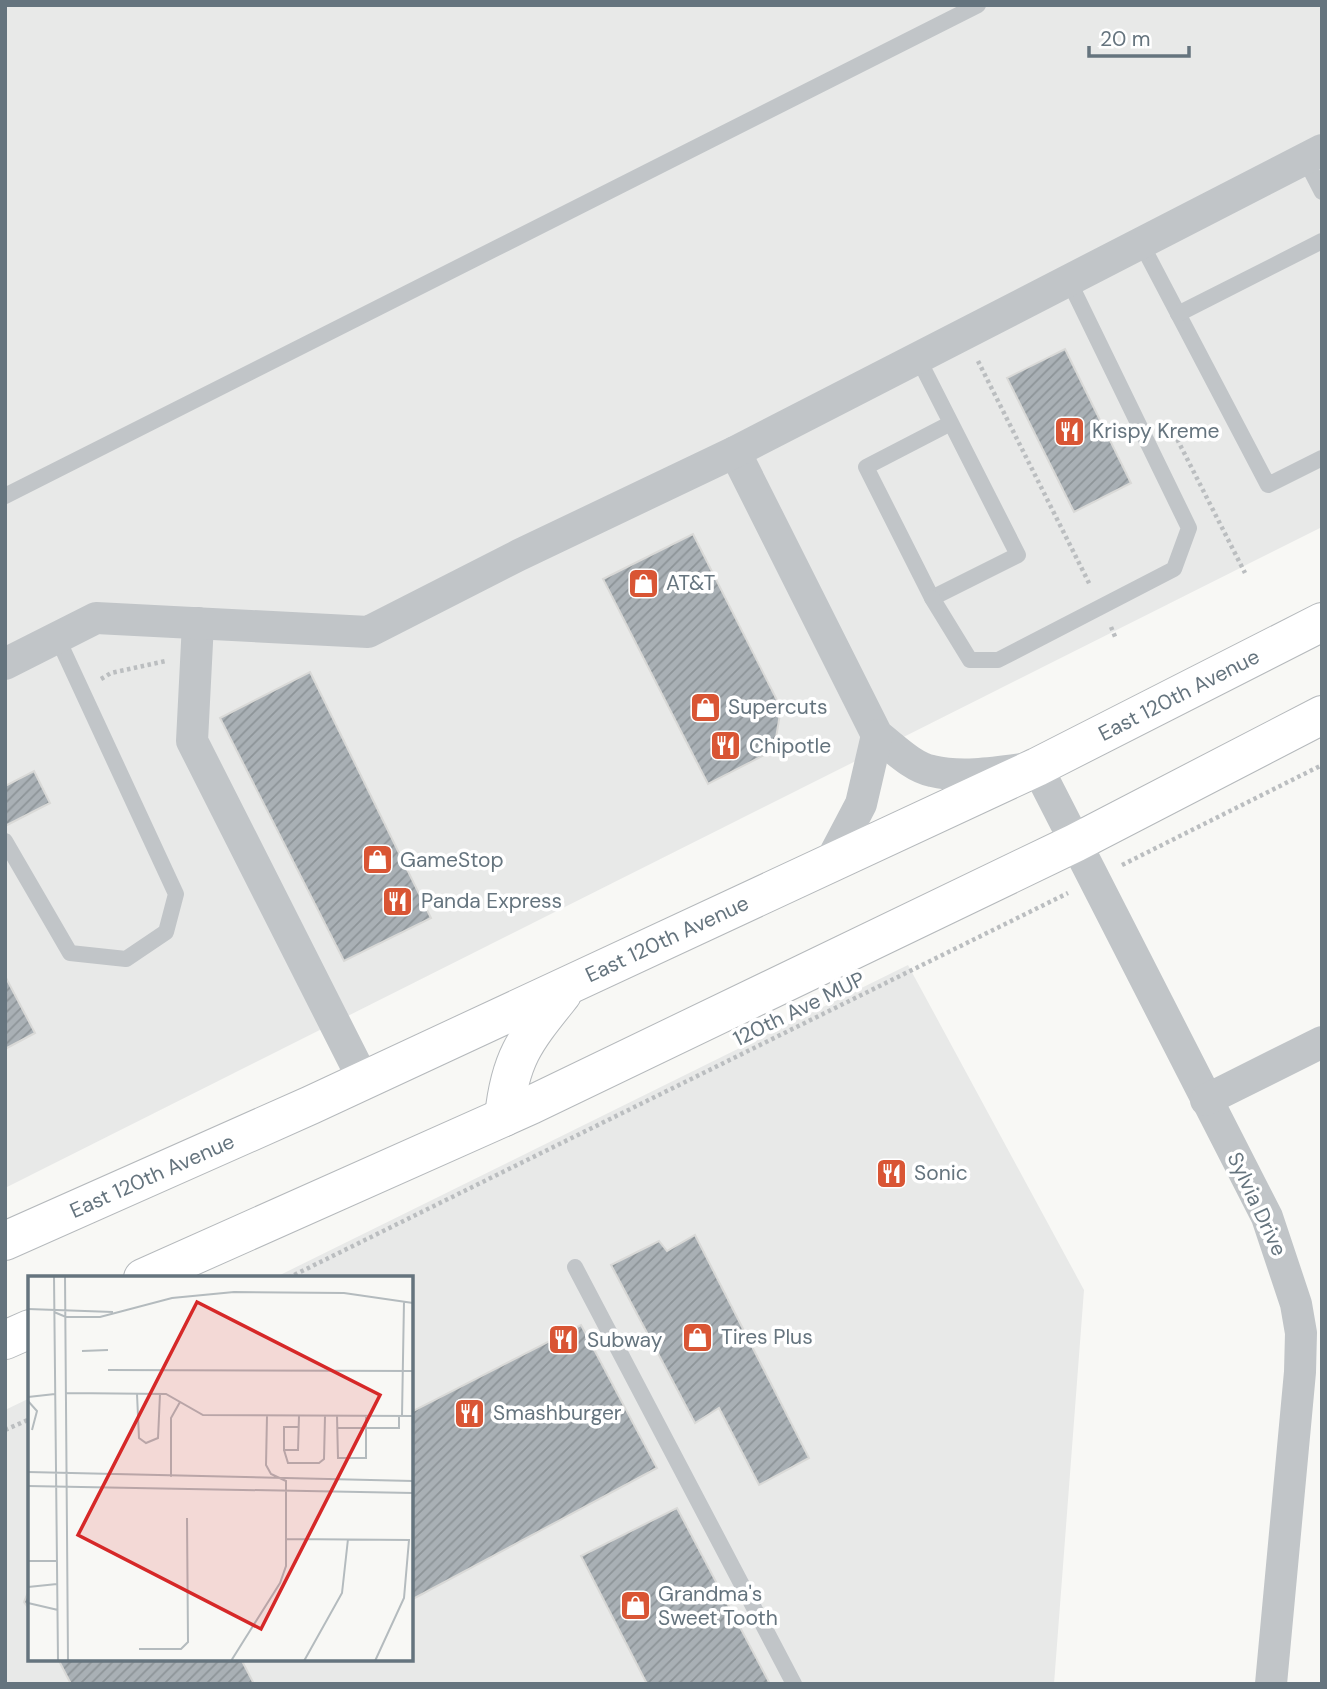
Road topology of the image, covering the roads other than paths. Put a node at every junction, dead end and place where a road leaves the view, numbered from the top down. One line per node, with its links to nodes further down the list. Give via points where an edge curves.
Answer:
1 (978, 5): 12 (lane)
2 (1313, 154): 3 (lane); 5 (street)
3 (1322, 191)
4 (1322, 241): 7 (lane)
5 (1140, 243): 6 (street); 7 (lane)
6 (1069, 281): 8 (street); 13 (lane, via 1189,528 1174,569 998,660 970,660)
7 (1178, 314): 11 (lane, via 1268,485)
8 (918, 358): 9 (lane); 10 (street)
9 (951, 423): 13 (lane, via 866,467); 13 (lane, via 1018,555)
10 (735, 452): 15 (street, via 368,632); 19 (street)
11 (1322, 458)
12 (5, 496)
13 (932, 598)
14 (1322, 622): 20 (main road, East 120th Avenue)
15 (198, 623): 16 (street, via 96,618); 26 (street, via 192,741)
16 (57, 637): 17 (street); 21 (lane, via 176,894 166,932 125,959 70,953)
17 (5, 664)
18 (1322, 715): 22 (main road)
19 (877, 735): 20 (street, via 932,771 985,774); 23 (street, via 861,804)
20 (1037, 767): 22 (street, Sylvia Drive); 23 (main road, East 120th Avenue)
21 (5, 841)
22 (1075, 843): 27 (street, Sylvia Drive); 28 (main road)
23 (830, 863): 24 (main road, East 120th Avenue)
24 (567, 987): 26 (main road, East 120th Avenue); 28 (main road, via 522,1044 512,1068)
25 (1322, 1042): 27 (street)
26 (364, 1081): 29 (main road, East 120th Avenue)
27 (1206, 1100): 35 (street, Sylvia Drive, via 1267,1217 1301,1333)
28 (504, 1117): 31 (main road)
29 (5, 1241)
30 (575, 1267): 34 (lane)
31 (147, 1276)
32 (28, 1330): 33 (main road)
33 (5, 1340)
34 (794, 1684)
35 (1272, 1684)

